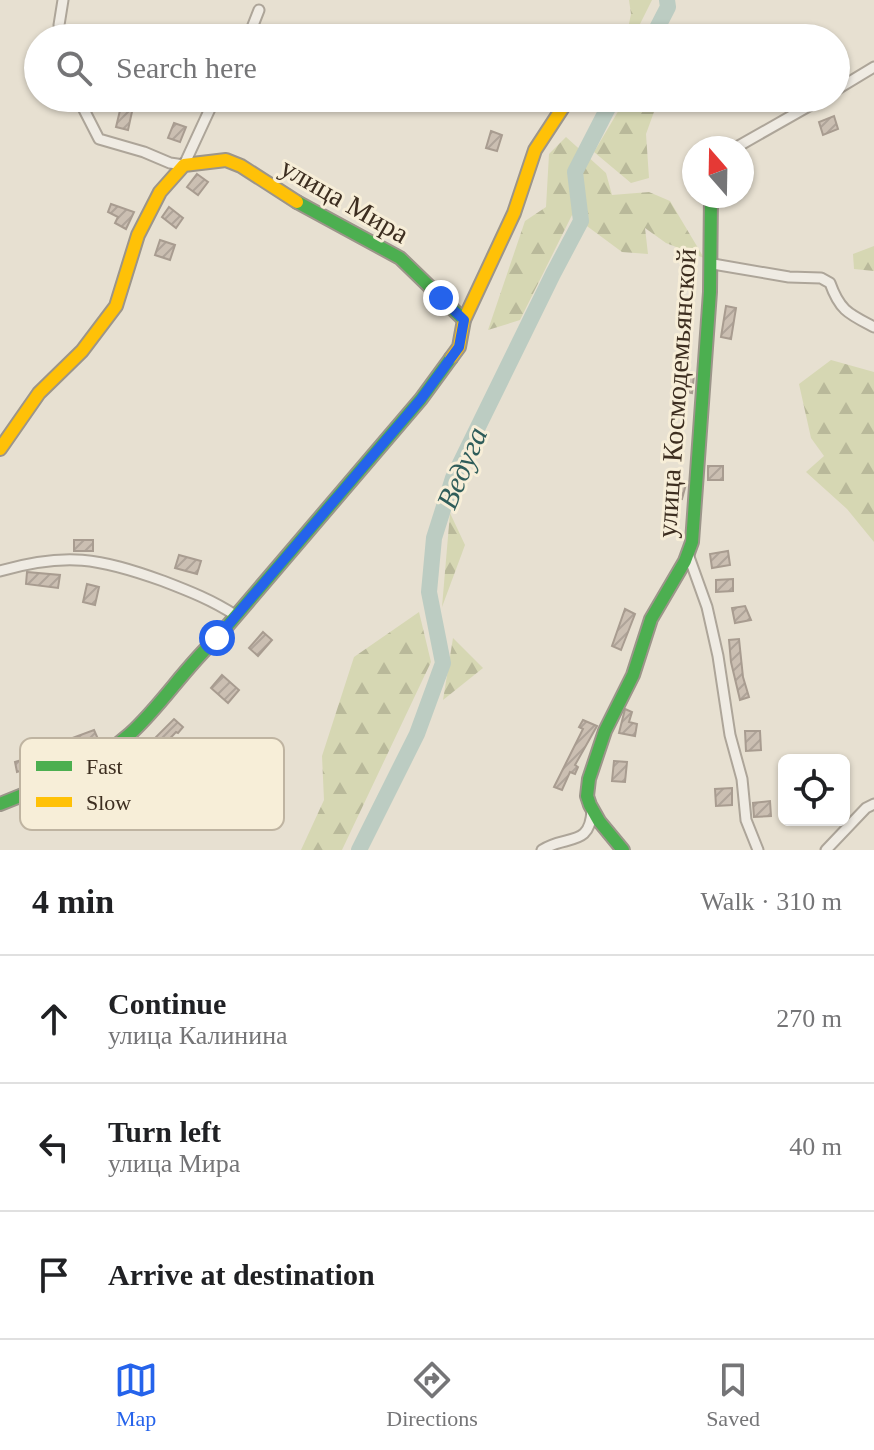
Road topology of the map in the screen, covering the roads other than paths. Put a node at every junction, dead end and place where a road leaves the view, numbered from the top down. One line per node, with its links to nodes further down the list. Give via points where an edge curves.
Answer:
1 (63, 0): 3 (street)
2 (259, 10): 4 (street)
3 (59, 24)
4 (254, 24)
5 (874, 67): 6 (street)
6 (850, 82)
7 (85, 112): 12 (street, улица Мира, via 99,139)
8 (209, 112): 12 (street)
9 (560, 112): 15 (street, via 535,150 514,213)
10 (798, 112): 11 (street)
11 (754, 137)
12 (184, 165): 15 (street, улица Мира, via 226,160 241,166 400,258); 17 (street, via 160,192 138,235 116,306 101,330 39,393)
13 (711, 208): 14 (street, улица Космодемьянской)
14 (713, 264): 16 (street, via 821,278 830,283 837,303 849,315); 18 (street, улица Космодемьянской)
15 (464, 320): 20 (street, via 459,347 421,399)
16 (874, 327)
17 (0, 449)
18 (688, 554): 25 (street, улица Космодемьянской, via 653,613 590,774 587,792); 28 (street, via 707,607 746,820)
19 (0, 571): 20 (street, via 44,560 116,564 213,601)
20 (235, 615): 21 (street)
21 (125, 738)
22 (20, 795): 23 (street)
23 (0, 804)
24 (874, 804): 29 (street)
25 (592, 809): 26 (street, via 591,827 583,837); 27 (street)
26 (542, 850)
27 (623, 850)
28 (758, 850)
29 (826, 850)

